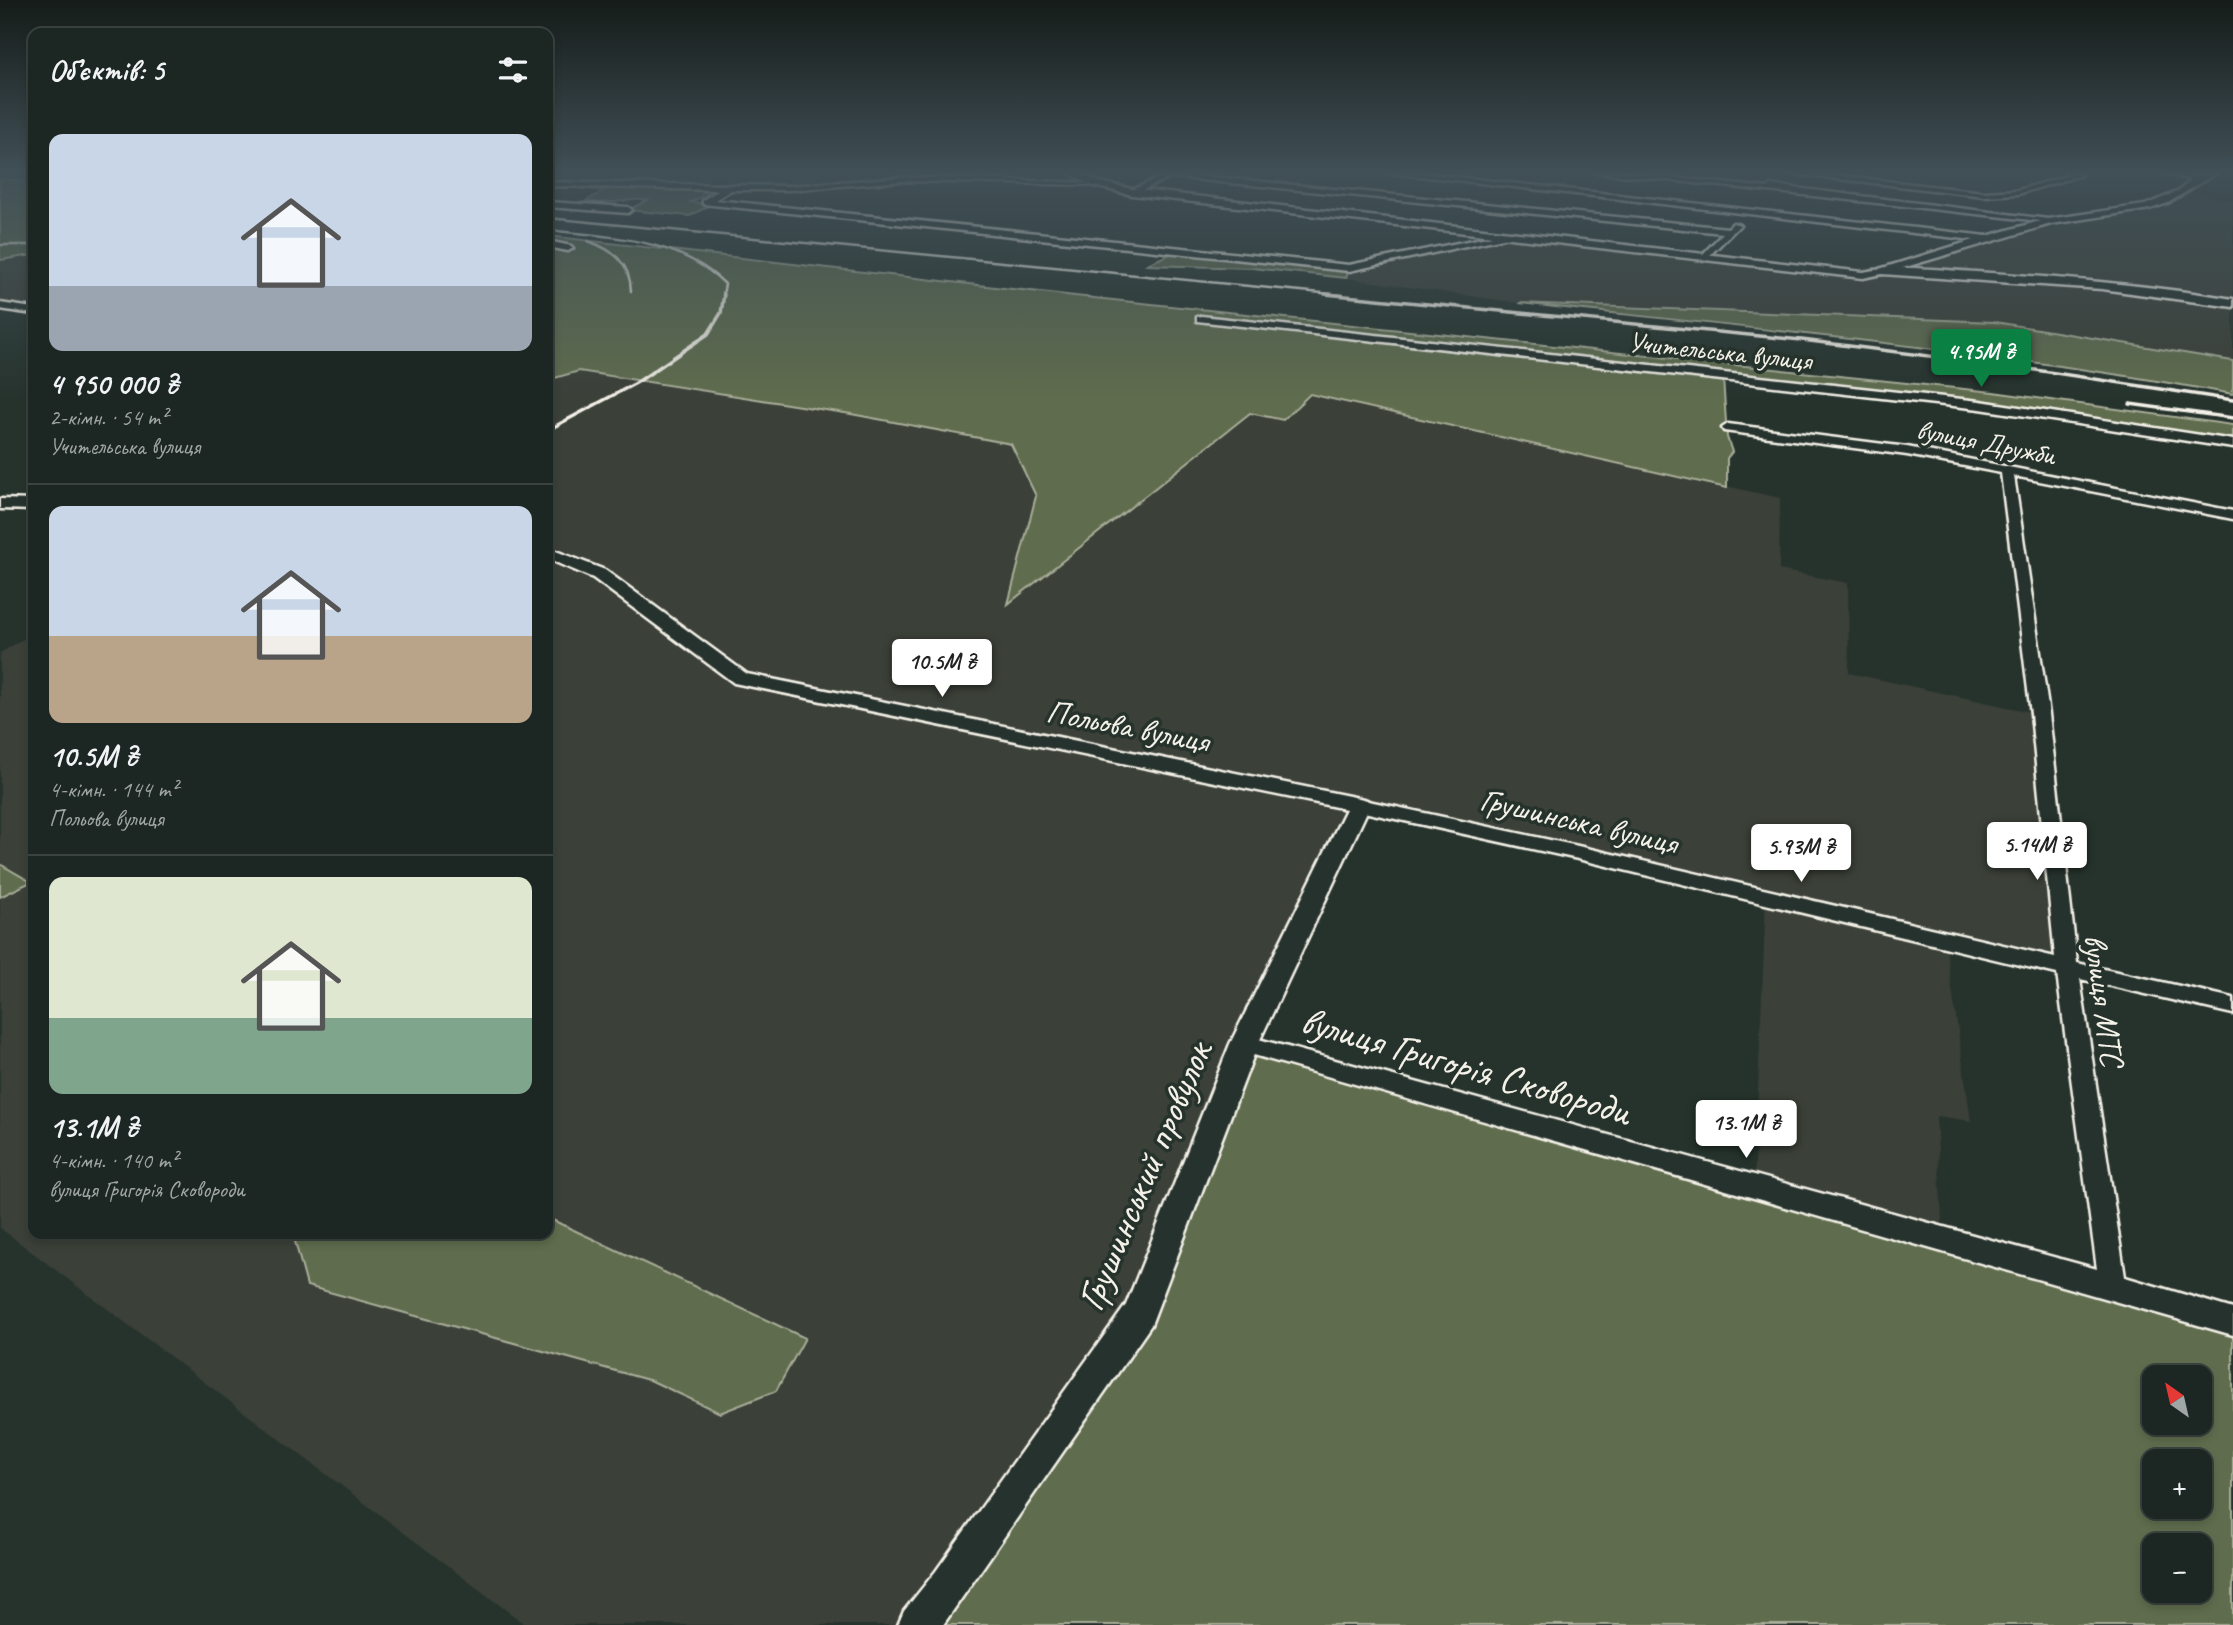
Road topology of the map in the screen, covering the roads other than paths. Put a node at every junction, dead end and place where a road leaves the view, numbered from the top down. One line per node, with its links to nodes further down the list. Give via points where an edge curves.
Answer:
1 (1153, 248): 2 (street, via 1349,268)
2 (1449, 248)
3 (1625, 248): 6 (main road)
4 (1714, 248): 6 (street)
5 (1962, 248): 7 (street)
6 (1705, 257): 7 (main road, via 1863,275)
7 (1882, 271): 8 (main road, via 2116,286)
8 (2233, 303)
9 (28, 305): 11 (street)
10 (0, 306): 11 (street)
11 (16, 309): 12 (street)
12 (28, 310)
13 (1201, 319): 15 (street, Учительська вулиця, via 1892,393 2157,429)
14 (1728, 428): 16 (street, вулиця Дружби, via 1907,451)
15 (2233, 444)
16 (2007, 471): 19 (street, вулиця Дружби); 22 (street, вулиця МТС, via 2040,714)
17 (0, 504): 18 (main road)
18 (28, 505)
19 (2233, 515)
20 (553, 555): 21 (main road, Польова вулиця, via 599,574 740,679)
21 (1359, 805): 22 (street, Грушинська вулиця, via 1495,832); 24 (main road, Грушинський провулок)
22 (2067, 970): 23 (street, Грушинська вулиця); 25 (street, вулиця МТС)
23 (2233, 1006)
24 (1244, 1044): 25 (street, вулиця Григорія Сковороди); 27 (main road, Грушинський провулок, via 1139,1314)
25 (2113, 1286): 26 (street, вулиця Григорія Сковороди)
26 (2233, 1322)
27 (918, 1625)

